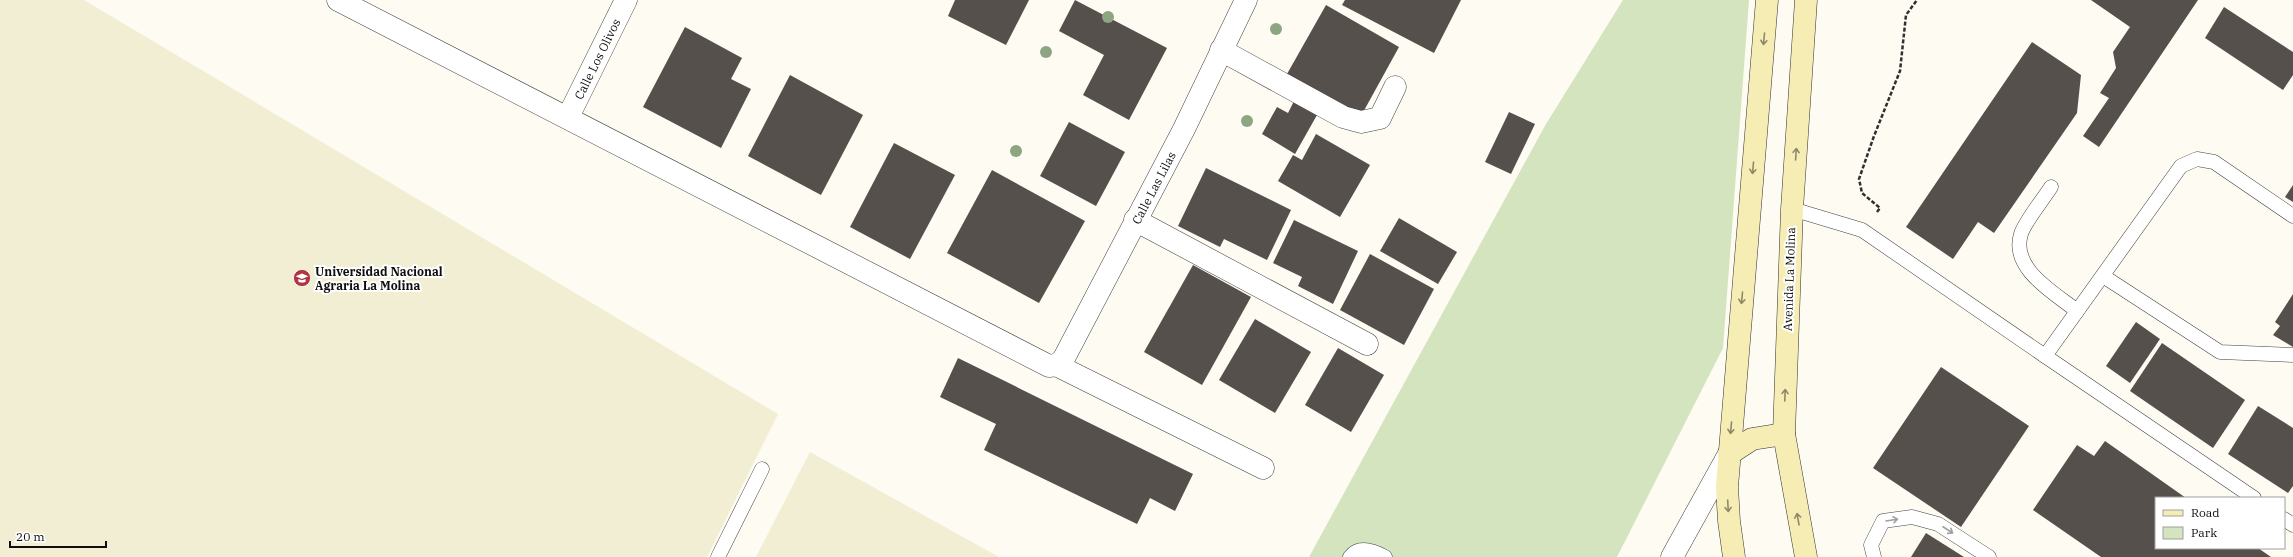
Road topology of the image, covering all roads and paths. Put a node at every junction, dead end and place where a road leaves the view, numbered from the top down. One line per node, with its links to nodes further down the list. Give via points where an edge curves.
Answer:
1 (338, 0): 9 (street)
2 (626, 0): 9 (street, Calle Los Olivos)
3 (1246, 0): 7 (street, Calle Las Lilas)
4 (1767, 0): 22 (main road, one-way to 22)
5 (1806, 0): 11 (main road, Avenida La Molina, one-way to 5)
6 (1917, 0): 14 (path, via 1906,15 1900,71 1859,179 1862,193 1880,208)
7 (1221, 50): 8 (street, via 1343,117 1361,122 1380,118); 13 (street, Calle Las Lilas, via 1184,129)
8 (1395, 86)
9 (568, 117): 20 (street)
10 (2051, 187): 16 (lane, via 2021,234 2020,256 2031,274)
11 (1792, 209): 14 (lane); 21 (main road, Avenida La Molina, one-way to 11)
12 (2293, 216): 15 (lane, via 2214,162 2197,159 2181,166)
13 (1135, 220): 17 (street); 20 (street, Calle Las Lilas, via 1063,360)
14 (1864, 231): 19 (lane)
15 (2102, 276): 16 (lane); 18 (lane, via 2220,352)
16 (2077, 311): 19 (lane)
17 (1367, 344)
18 (2293, 355)
19 (2045, 356): 25 (lane)
20 (1053, 366): 23 (street)
21 (1784, 434): 22 (main road, via 1752,439); 31 (main road, Avenida La Molina, one-way to 21)
22 (1729, 454): 29 (street); 30 (main road, one-way to 30, via 1727,500)
23 (1263, 468)
24 (762, 469): 26 (lane)
25 (2253, 497)
26 (718, 557)
27 (1350, 557): 28 (lane, via 1361,550 1374,550)
28 (1385, 557)
29 (1672, 557)
30 (1734, 557)
31 (1806, 557)
32 (1874, 557): 33 (lane, one-way to 33, via 1871,545 1884,521 1912,517 1938,524)
33 (1989, 557)

